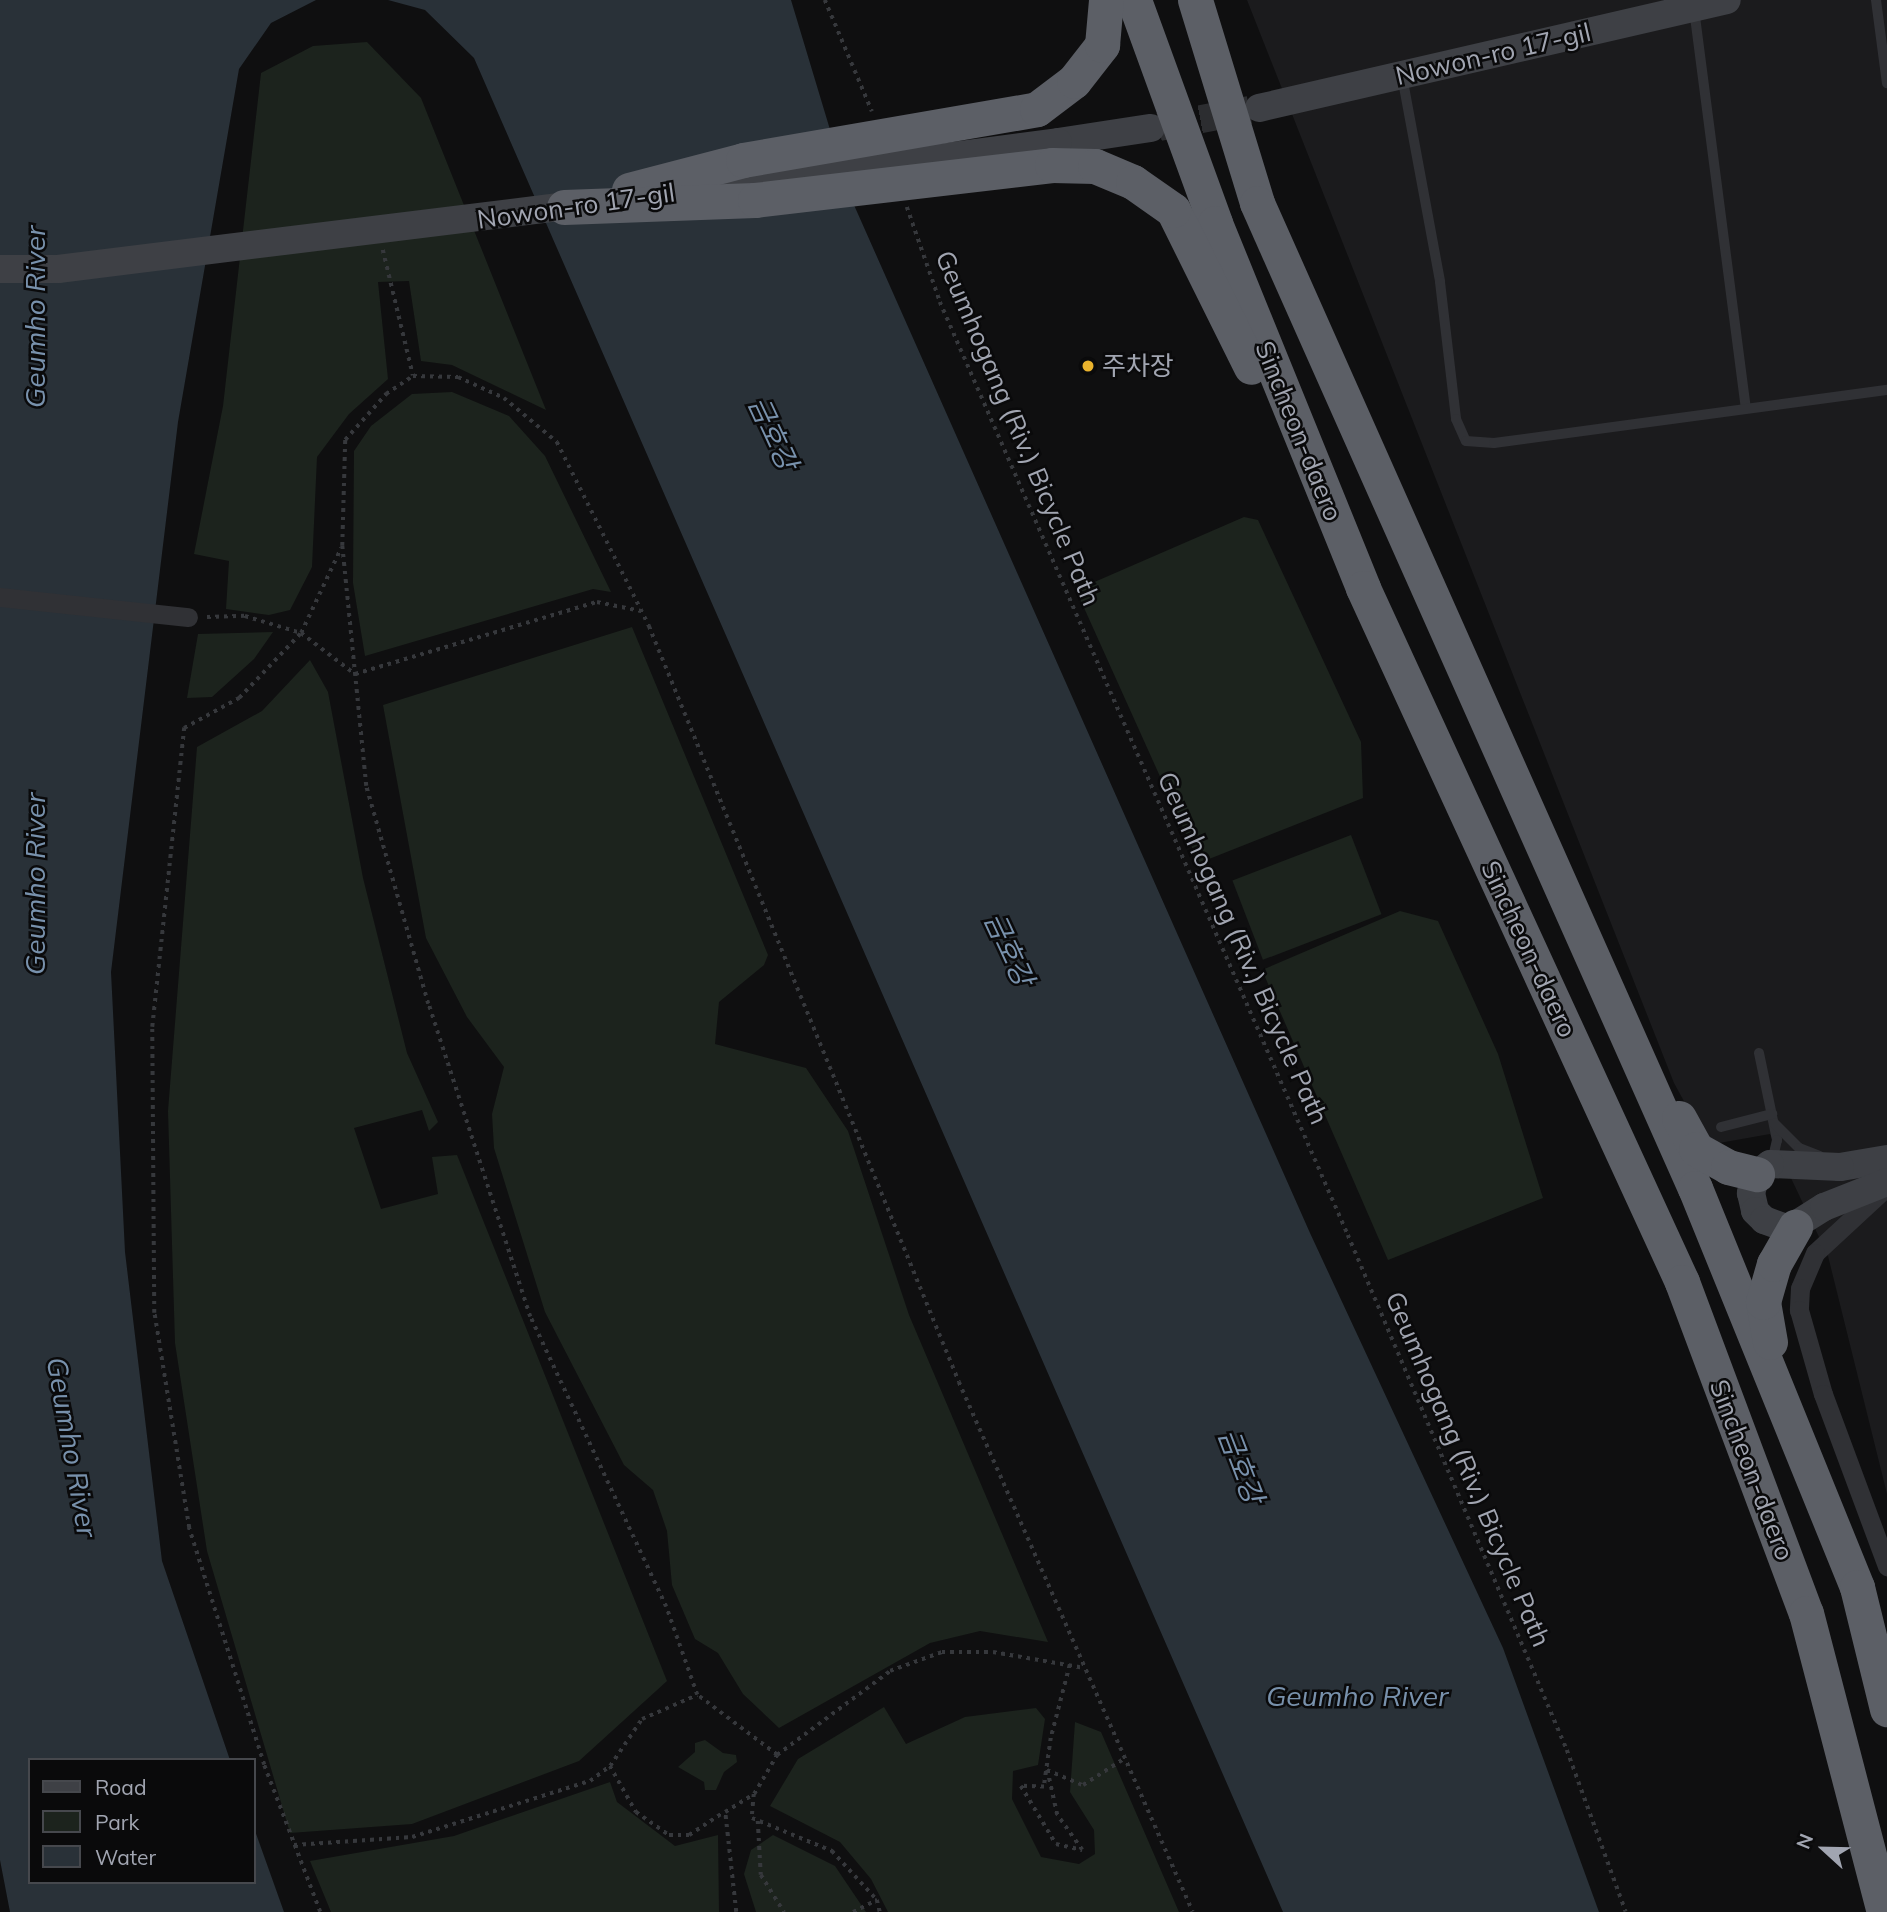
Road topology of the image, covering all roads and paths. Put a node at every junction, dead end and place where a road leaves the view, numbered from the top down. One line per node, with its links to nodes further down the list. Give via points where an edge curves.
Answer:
1 (825, 0): 11 (path)
2 (1106, 0): 14 (highway, bridge, via 1102,45 1074,81 1037,109 743,160)
3 (1134, 0): 21 (highway, Sincheon-daero, via 1215,223)
4 (1195, 0): 27 (highway, Sincheon-daero, via 1257,203)
5 (1727, 0): 7 (main road, Nowon-ro 17-gil)
6 (1876, 0): 9 (lane)
7 (1694, 8): 8 (main road, Nowon-ro 17-gil); 19 (lane)
8 (1402, 76): 10 (main road, Nowon-ro 17-gil); 19 (lane, via 1440,282 1455,419 1466,442 1494,443)
9 (1887, 83)
10 (1259, 108)
11 (874, 118)
12 (1150, 128): 14 (main road, Nowon-ro 17-gil, bridge)
13 (902, 195): 55 (path, Geumhogang (Riv.) Bicycle Path, via 940,302 1349,1235 1567,1750)
14 (564, 207): 15 (main road, Nowon-ro 17-gil, bridge); 21 (highway, bridge, via 755,200 1052,164 1095,166 1133,182 1173,211)
15 (379, 231): 16 (main road, Nowon-ro 17-gil, bridge, via 58,270); 17 (path)
16 (0, 269)
17 (413, 376): 20 (path, via 386,394 345,440); 23 (path, via 458,377 504,398 557,442)
18 (1887, 390): 19 (lane)
19 (1746, 407)
20 (342, 546): 25 (path); 26 (path)
21 (1363, 589): 56 (highway, Sincheon-daero, via 1682,1282 1806,1613)
22 (0, 597): 24 (street)
23 (642, 611): 26 (path, via 597,602); 37 (path, via 959,1382)
24 (187, 617): 25 (path, via 245,617)
25 (301, 633): 26 (path); 47 (path, via 239,698 184,728 152,1027 154,1313 189,1528)
26 (355, 674): 38 (path, via 366,786 428,1004 530,1317 666,1607)
27 (1556, 880): 32 (highway, via 1696,1149 1728,1167); 39 (highway, Sincheon-daero, via 1695,1188 1857,1587)
28 (1759, 1053): 29 (lane)
29 (1773, 1119): 30 (lane); 31 (lane, via 1799,1147 1819,1156); 32 (lane, via 1777,1140)
30 (1721, 1127)
31 (1886, 1167): 32 (main road); 34 (main road)
32 (1763, 1169): 34 (main road, via 1751,1193 1755,1211 1764,1220)
33 (1887, 1188): 35 (street, via 1815,1253 1800,1288 1799,1310 1823,1394)
34 (1792, 1228): 39 (highway, via 1763,1301 1771,1348 1850,1549)
35 (1887, 1566)
36 (1070, 1665): 37 (path); 40 (path, via 993,1652 942,1651 890,1671); 43 (path)
37 (1085, 1668): 41 (path)
38 (698, 1695): 40 (path); 42 (path, via 642,1719)
39 (1887, 1708)
40 (777, 1755): 44 (path)
41 (1125, 1758): 43 (path, via 1083,1785); 54 (path)
42 (610, 1766): 45 (path, via 636,1812 669,1835 689,1835); 47 (path, via 590,1781 412,1837)
43 (1046, 1770): 43 (path, via 1044,1787 1021,1786 1056,1844 1082,1850 1057,1815)
44 (754, 1794): 45 (path); 46 (path, via 752,1818)
45 (725, 1812): 50 (path)
46 (758, 1821): 48 (path, via 832,1851); 51 (path, via 761,1875)
47 (294, 1845): 49 (path)
48 (877, 1900): 52 (path); 53 (path)
49 (320, 1912)
50 (736, 1912)
51 (784, 1912)
52 (853, 1912)
53 (880, 1912)
54 (1193, 1912)
55 (1626, 1912)
56 (1884, 1912)

